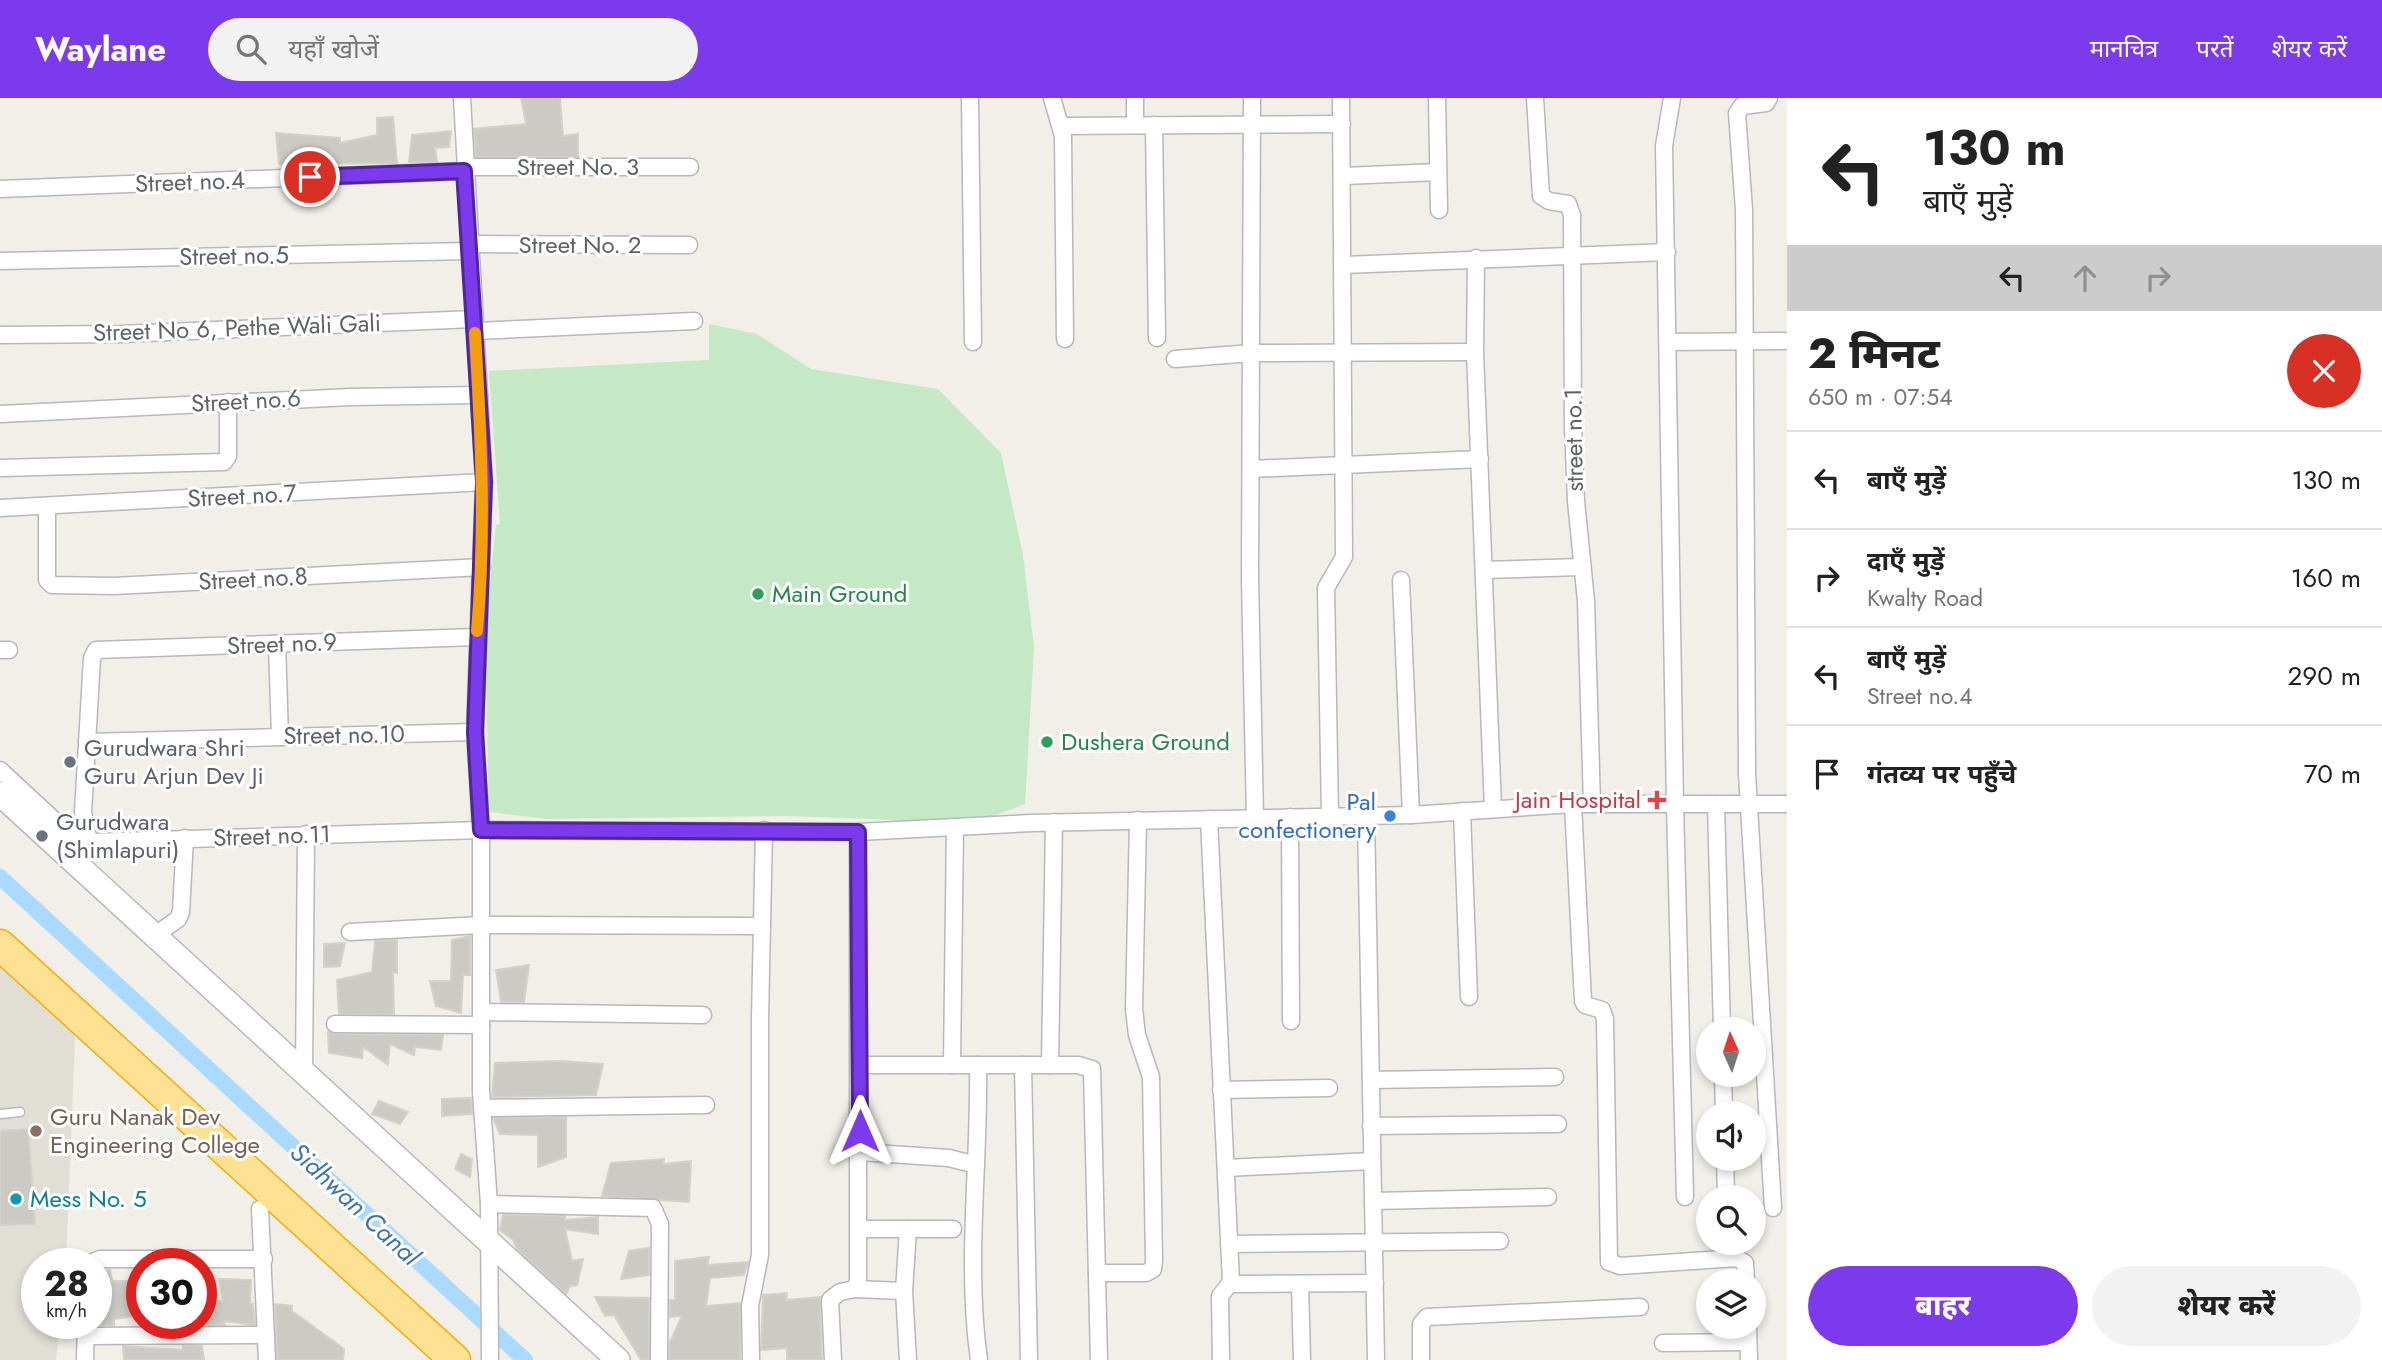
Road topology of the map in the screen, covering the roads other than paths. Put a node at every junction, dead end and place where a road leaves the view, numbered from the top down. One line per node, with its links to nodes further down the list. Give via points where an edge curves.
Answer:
1 (462, 98): 17 (street)
2 (970, 98): 35 (street)
3 (1052, 98): 15 (street)
4 (1135, 98): 13 (street)
5 (1252, 98): 11 (street)
6 (1341, 98): 12 (street)
7 (1437, 98): 18 (street)
8 (1535, 98): 25 (street, street no.1, via 1539,188 1544,199 1571,208)
9 (1672, 98): 24 (street, via 1664,137)
10 (1769, 98): 37 (street, via 1766,103 1742,106 1737,113 1744,209)
11 (1250, 123): 12 (street); 14 (street); 40 (street)
12 (1342, 124): 19 (street)
13 (1135, 125): 14 (street); 15 (street)
14 (1154, 125): 32 (street)
15 (1061, 126): 33 (street)
16 (690, 167): 17 (street, Street No. 3)
17 (465, 169): 20 (street, Street no.4); 23 (street)
18 (1438, 172): 19 (street); 21 (street)
19 (1344, 176): 28 (street)
20 (0, 189)
21 (1439, 210)
22 (689, 245): 23 (street, Street No. 2)
23 (470, 248): 27 (street, Street no.5); 30 (street)
24 (1667, 252): 25 (street); 36 (street)
25 (1573, 256): 26 (street); 53 (street, street no.1, via 1573,427)
26 (1476, 258): 28 (street); 39 (street)
27 (0, 261)
28 (1344, 265): 38 (street)
29 (694, 321): 30 (street, Street No 6, Pethe Wali Gali)
30 (475, 325): 31 (street, Street No 6, Pethe Wali Gali); 42 (street)
31 (0, 335)
32 (1157, 338)
33 (1065, 339)
34 (1787, 341): 37 (street)
35 (973, 342)
36 (1669, 342): 37 (street); 68 (street)
37 (1744, 342): 66 (street)
38 (1345, 352): 39 (street); 40 (street); 46 (street)
39 (1475, 352): 45 (street)
40 (1252, 354): 41 (street); 48 (street)
41 (1175, 359)
42 (479, 394): 43 (street, Street no.6); 49 (street)
43 (228, 402): 44 (street, Street no.6); 47 (street, via 228,456 223,462)
44 (6, 413)
45 (1480, 459): 46 (street); 54 (street)
46 (1346, 467): 48 (street); 72 (street, via 1343,561 1326,589)
47 (0, 468)
48 (1251, 469): 75 (street)
49 (484, 482): 50 (street, Street no.7); 52 (street)
50 (47, 506): 51 (street, Street no.7); 52 (street, Street no.8, via 49,584 114,586)
51 (0, 508)
52 (482, 567): 56 (street)
53 (1581, 567): 54 (street); 64 (street, street no.1)
54 (1485, 570): 69 (street)
55 (1401, 580): 71 (street)
56 (476, 637): 57 (street, Street no.9); 58 (street)
57 (277, 645): 59 (street); 60 (street, Street no.9, via 102,648 92,658)
58 (475, 732): 59 (street, Street no.10); 80 (street)
59 (279, 737): 60 (street, Street no.10)
60 (87, 742): 85 (street)
61 (0, 770): 85 (street)
62 (0, 794): 85 (street)
63 (1573, 804): 64 (street, Street no.11); 69 (street, Street no.11); 133 (street, via 1583,1001 1602,1010 1605,1019 1609,1262 1620,1266 1737,1258)
64 (1592, 804): 68 (street, Street no.11)
65 (1716, 804): 66 (street, Street no.11); 68 (street, Street no.11); 94 (street)
66 (1749, 804): 67 (street, Street no.11); 122 (street)
67 (1787, 804)
68 (1675, 805): 118 (street)
69 (1493, 809): 70 (street, Street no.11)
70 (1462, 811): 71 (street, Street no.11); 92 (street)
71 (1411, 815): 73 (street, Street no.11)
72 (1330, 816): 73 (street, Street no.11); 74 (street, Street no.11)
73 (1366, 816): 105 (street)
74 (1290, 817): 75 (street, Street no.11); 96 (street)
75 (1255, 818): 76 (street, Street no.11)
76 (1209, 819): 77 (street, Street no.11); 107 (street)
77 (1138, 820): 78 (street, Street no.11); 134 (street, via 1134,1009 1137,1035 1152,1077 1154,1261 1153,1269 1146,1273)
78 (1054, 822): 79 (street, Street no.11); 102 (street)
79 (955, 827): 82 (street, Street no.11); 99 (street)
80 (481, 830): 81 (street, Street no.11); 83 (street, Street no.11); 86 (street)
81 (764, 830): 82 (street, Street no.11); 87 (street)
82 (858, 832): 98 (street)
83 (306, 834): 84 (street, Street no.11); 103 (street)
84 (185, 838): 85 (street, Street no.11); 89 (street, via 181,912)
85 (79, 848): 89 (street)
86 (481, 925): 87 (street); 88 (street); 95 (street)
87 (762, 926): 154 (street, via 760,1255 750,1306)
88 (350, 932)
89 (154, 936): 103 (street)
90 (0, 945): 150 (highway)
91 (0, 968): 123 (highway)
92 (1469, 996)
93 (703, 1015): 95 (street)
94 (1722, 1017)
95 (482, 1018): 97 (street); 109 (street)
96 (1291, 1021)
97 (335, 1024)
98 (859, 1065): 99 (street); 114 (street)
99 (952, 1065): 100 (street)
100 (978, 1065): 101 (street); 116 (street)
101 (1023, 1065): 102 (street); 158 (street)
102 (1050, 1065): 134 (street, via 1092,1069)
103 (304, 1073): 130 (street)
104 (1555, 1077): 105 (street)
105 (1371, 1080): 113 (street)
106 (1329, 1088): 107 (street)
107 (1222, 1090): 117 (street)
108 (706, 1105): 109 (street)
109 (482, 1108): 121 (street)
110 (20, 1112): 111 (lane)
111 (0, 1114)
112 (1558, 1124): 113 (street)
113 (1371, 1126): 115 (street)
114 (860, 1153): 116 (street, via 949,1158); 125 (street)
115 (1372, 1161): 117 (street); 120 (street)
116 (976, 1165): 157 (street)
117 (1226, 1168): 129 (street)
118 (1685, 1196)
119 (1548, 1197): 120 (street)
120 (1373, 1200): 127 (street)
121 (489, 1204): 130 (street); 153 (street, via 653,1208 660,1224)
122 (1773, 1208)
123 (260, 1209): 132 (street); 149 (highway)
124 (953, 1228): 126 (street)
125 (859, 1229): 126 (street); 138 (street)
126 (908, 1229): 139 (street)
127 (1374, 1241): 128 (street); 129 (street); 136 (street)
128 (1500, 1241)
129 (1229, 1244): 135 (street)
130 (489, 1249): 151 (street); 152 (street)
131 (112, 1259): 132 (street)
132 (264, 1259): 142 (street)
133 (1745, 1269)
134 (1097, 1273): 159 (street)
135 (1231, 1282): 137 (street); 160 (street, via 1220,1296)
136 (1374, 1283): 137 (street); 162 (street)
137 (1300, 1284): 161 (street)
138 (855, 1289): 139 (street); 155 (street, via 830,1300)
139 (904, 1291): 156 (street)
140 (1640, 1307): 163 (street, via 1427,1317 1421,1324)
141 (112, 1331): 142 (street)
142 (266, 1335): 148 (street)
143 (86, 1339): 147 (street)
144 (1701, 1339): 146 (street)
145 (1748, 1339): 164 (street)
146 (1664, 1343)
147 (85, 1360)
148 (267, 1360)
149 (429, 1360)
150 (455, 1360)
151 (490, 1360)
152 (618, 1360)
153 (659, 1360)
154 (751, 1360)
155 (833, 1360)
156 (908, 1360)
157 (979, 1360)
158 (1029, 1360)
159 (1099, 1360)
160 (1221, 1360)
161 (1302, 1360)
162 (1376, 1360)
163 (1421, 1360)
164 (1749, 1360)

